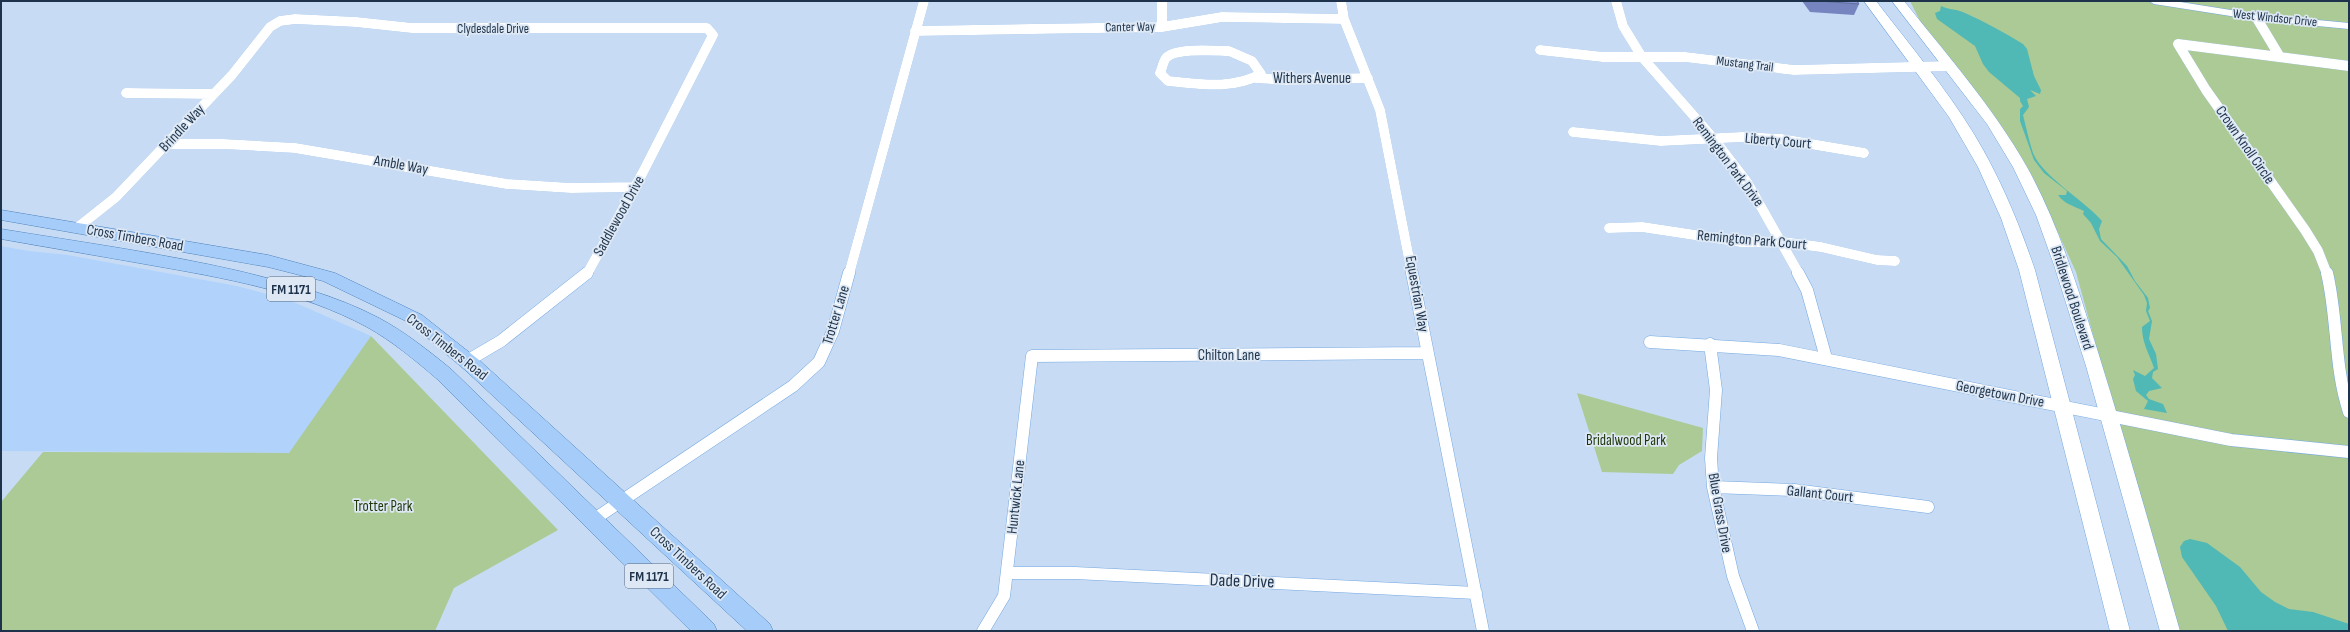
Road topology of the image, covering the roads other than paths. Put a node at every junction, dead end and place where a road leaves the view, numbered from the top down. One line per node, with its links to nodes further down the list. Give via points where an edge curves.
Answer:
1 (924, 1): 16 (street, Trotter Lane)
2 (1162, 1): 13 (street)
3 (1341, 1): 9 (street, Equestrian Way)
4 (1616, 1): 18 (street, Remington Park Drive, via 1623,26)
5 (1870, 1): 11 (main road)
6 (1898, 1): 12 (main road, Bridlewood Boulevard)
7 (2154, 1): 8 (street, West Windsor Drive)
8 (2256, 17): 14 (street, West Windsor Drive); 19 (street)
9 (1344, 19): 13 (street, Canter Way, via 1222,17); 24 (street, Equestrian Way)
10 (280, 21): 15 (street, Clydesdale Drive, via 348,21 428,28); 26 (street, Brindle Way, via 270,27)
11 (1887, 23): 12 (main road); 20 (main road)
12 (1915, 23): 21 (main road, Bridlewood Boulevard)
13 (1162, 26): 16 (street, Canter Way)
14 (2349, 26)
15 (707, 28): 31 (street, Saddlewood Drive, via 713,35)
16 (915, 31): 50 (street, Trotter Lane, via 833,331 819,362 793,386)
17 (1540, 50): 18 (street, Mustang Trail, via 1595,57)
18 (1642, 57): 20 (street, Mustang Trail, via 1684,57 1794,70); 28 (street, Remington Park Drive)
19 (2280, 57): 22 (street, Crown Knoll Circle); 46 (street, Crown Knoll Circle, via 2178,44 2206,90 2306,230 2318,252 2329,286 2339,370)
20 (1920, 66): 21 (street, Mustang Trail); 45 (main road, via 1968,134 2006,209 2027,270)
21 (1950, 66): 47 (main road, Bridlewood Boulevard, via 2020,166 2049,227)
22 (2349, 66)
23 (1256, 78): 23 (street, Withers Avenue, via 1261,74 1257,64 1229,51 1171,55 1166,58 1160,73 1168,81 1201,84 1236,83); 24 (street, Withers Avenue)
24 (1368, 78): 41 (street, Equestrian Way, via 1380,110)
25 (126, 93): 26 (street)
26 (213, 94): 29 (street, Brindle Way)
27 (1572, 132): 28 (street, Liberty Court, via 1654,140)
28 (1714, 138): 30 (street, Liberty Court, via 1781,138); 36 (street, Remington Park Drive, via 1747,182)
29 (166, 144): 31 (street, Amble Way, via 295,148 507,184 571,188); 33 (street, Brindle Way, via 116,197)
30 (1864, 153)
31 (635, 187): 44 (street, Saddlewood Drive, via 587,274 501,341)
32 (1, 215): 33 (main road, Cross Timbers Road / FM 1171)
33 (76, 228): 37 (main road); 44 (main road, Cross Timbers Road / FM 1171, via 261,260 329,277 416,319)
34 (1608, 228): 36 (street, Remington Park Court, via 1642,227 1719,239)
35 (1, 234): 37 (main road, Cross Timbers Road / FM 1171)
36 (1783, 242): 38 (street, Remington Park Court, via 1821,247 1877,260); 43 (street, Remington Park Drive, via 1808,290)
37 (53, 243): 52 (main road, Cross Timbers Road / FM 1171, via 236,275 314,297 374,323 444,374)
38 (1895, 261)
39 (1650, 342): 40 (street, Georgetown Drive)
40 (1710, 344): 43 (street, Georgetown Drive); 49 (street, Blue Grass Drive, via 1716,390 1711,458)
41 (1427, 353): 42 (street, Chilton Lane); 54 (street, Equestrian Way)
42 (1032, 356): 53 (street, Huntwick Lane)
43 (1826, 358): 45 (street, Georgetown Drive)
44 (468, 361): 50 (main road, Cross Timbers Road / FM 1171)
45 (2063, 406): 47 (street, Georgetown Drive); 60 (main road)
46 (2349, 412)
47 (2108, 416): 48 (street, Georgetown Drive, via 2237,440); 61 (main road, Bridlewood Boulevard)
48 (2349, 452)
49 (1712, 487): 51 (street, Gallant Court, via 1794,490); 59 (street, Blue Grass Drive, via 1733,576)
50 (622, 502): 52 (street, Trotter Lane); 56 (main road, Cross Timbers Road / FM 1171)
51 (1928, 507)
52 (592, 520): 55 (main road, Cross Timbers Road / FM 1171)
53 (1008, 573): 54 (street, Dade Drive, via 1075,573); 57 (street, Huntwick Lane, via 1004,596)
54 (1476, 592): 58 (street, Equestrian Way)
55 (706, 631)
56 (762, 631)
57 (983, 631)
58 (1483, 631)
59 (1753, 631)
60 (2120, 631)
61 (2170, 631)

